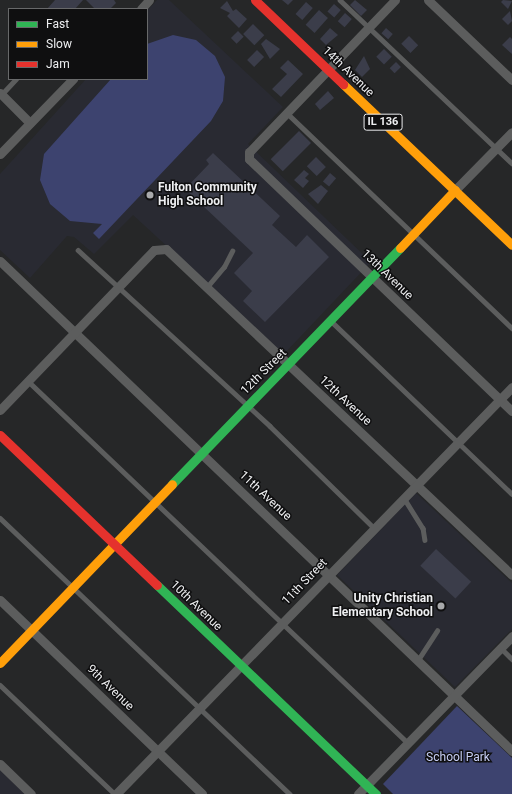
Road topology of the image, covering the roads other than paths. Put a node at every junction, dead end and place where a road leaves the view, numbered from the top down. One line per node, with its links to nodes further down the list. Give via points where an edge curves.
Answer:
1 (149, 0): 6 (street)
2 (255, 0): 8 (street, 14th Avenue / IL 136)
3 (340, 0): 7 (lane)
4 (395, 0): 7 (street)
5 (428, 0): 11 (street)
6 (141, 8)
7 (368, 27): 8 (street); 16 (lane)
8 (329, 70): 13 (street); 19 (street, 14th Avenue / IL 136)
9 (15, 80): 12 (lane)
10 (71, 80): 14 (street)
11 (512, 80)
12 (1, 94): 14 (street)
13 (288, 114): 20 (lane); 25 (street, 13th Avenue, via 248,155)
14 (30, 123): 17 (street)
15 (512, 132): 16 (street, 12th Street)
16 (496, 148): 18 (lane); 19 (street, 12th Street)
17 (0, 154)
18 (512, 163)
19 (455, 190): 20 (street, 12th Street); 21 (street, 14th Avenue / IL 136)
20 (413, 234): 25 (street, 12th Street); 29 (lane)
21 (512, 245)
22 (78, 250): 26 (lane)
23 (232, 251): 27 (lane, via 224,267)
24 (0, 261): 30 (street, 11th Avenue)
25 (372, 277): 28 (street, 12th Street); 34 (street, 13th Avenue)
26 (120, 286): 27 (street, 12th Avenue, via 160,248 166,249); 30 (street); 35 (lane)
27 (207, 286): 31 (street, 12th Avenue)
28 (330, 320): 31 (street, 12th Street); 39 (lane)
29 (512, 328)
30 (75, 332): 32 (street); 40 (street, 11th Avenue)
31 (289, 364): 35 (street, 12th Street); 41 (street, 12th Avenue)
32 (28, 381): 36 (street); 44 (lane)
33 (512, 387): 34 (street, 11th Street)
34 (500, 399): 37 (street, 13th Avenue); 39 (street, 11th Street)
35 (247, 406): 40 (street, 12th Street); 46 (lane)
36 (0, 410)
37 (512, 411)
38 (0, 435): 48 (street, 10th Avenue)
39 (458, 442): 41 (street, 11th Street); 42 (lane)
40 (201, 453): 44 (street, 12th Street); 49 (street, 11th Avenue)
41 (416, 485): 43 (street, 11th Street); 50 (street, 12th Avenue)
42 (512, 494)
43 (404, 498): 46 (street, 11th Street); 47 (lane, via 423,528)
44 (155, 501): 48 (street, 12th Street); 53 (lane)
45 (0, 518): 51 (lane)
46 (374, 528): 49 (street, 11th Street)
47 (425, 540)
48 (114, 544): 51 (street, 12th Street); 61 (street, 10th Avenue)
49 (330, 574): 53 (street, 11th Street); 59 (street, 11th Avenue)
50 (512, 575)
51 (73, 587): 54 (street, 12th Street); 64 (lane)
52 (0, 600): 54 (street, 9th Avenue)
53 (281, 624): 61 (street, 11th Street); 65 (lane)
54 (31, 630): 60 (street, 12th Street); 67 (street, 9th Avenue)
55 (437, 631): 59 (lane)
56 (512, 636): 57 (street)
57 (501, 648): 58 (lane); 63 (street)
58 (512, 659)
59 (418, 660): 63 (street, 11th Avenue)
60 (0, 663)
61 (241, 665): 64 (street, 11th Street); 69 (street, 10th Avenue)
62 (0, 686): 71 (lane)
63 (454, 695): 65 (street); 66 (street, 11th Avenue)
64 (200, 708): 67 (street, 11th Street); 73 (lane)
65 (408, 743): 69 (street)
66 (512, 750)
67 (158, 751): 71 (street, 11th Street); 72 (street, 9th Avenue)
68 (0, 764): 70 (street)
69 (367, 785): 74 (street); 75 (street, 10th Avenue)
70 (31, 794)
71 (116, 794)
72 (202, 794)
73 (290, 794)
74 (358, 794)
75 (376, 794)

